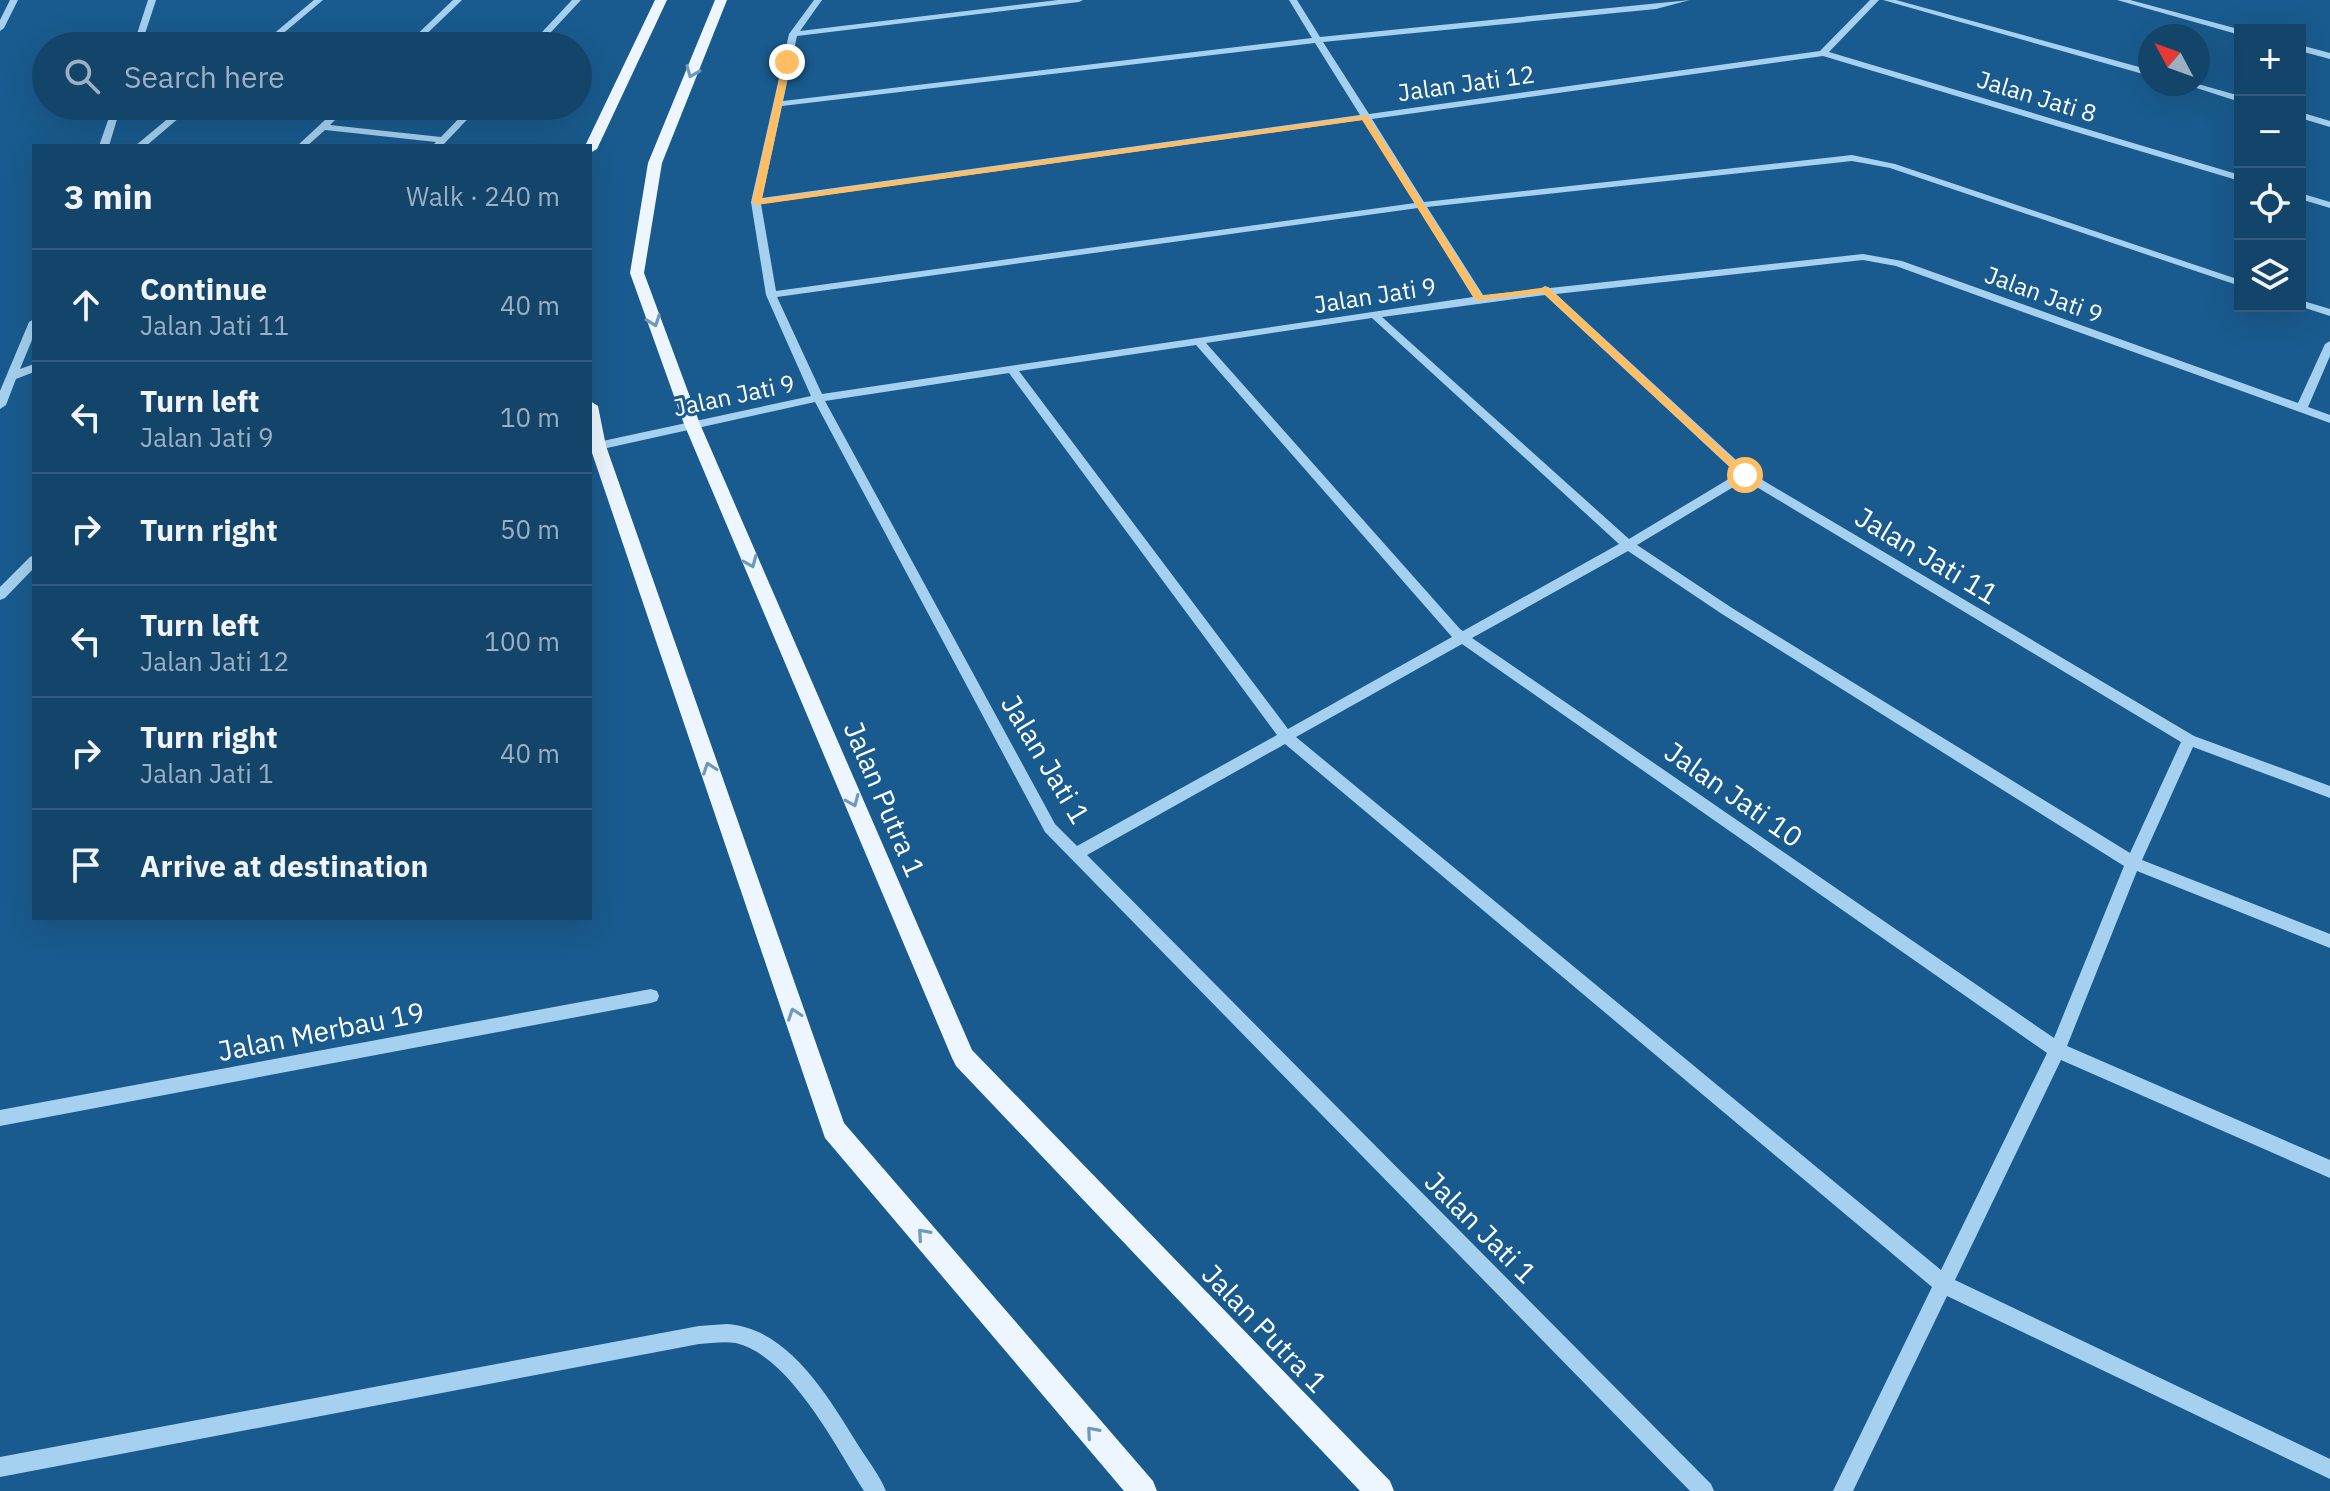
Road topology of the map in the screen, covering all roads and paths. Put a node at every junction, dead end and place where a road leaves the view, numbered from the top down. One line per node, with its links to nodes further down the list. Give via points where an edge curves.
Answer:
1 (14, 0): 17 (street)
2 (152, 0): 19 (street)
3 (319, 0): 20 (street)
4 (458, 0): 21 (street)
5 (577, 0): 22 (street)
6 (661, 0): 44 (main road)
7 (721, 0): 68 (main road, Jalan Putra 1, one-way to 68, via 655,163 637,273)
8 (818, 0): 23 (street, Jalan Jati 1)
9 (959, 0): 16 (street)
10 (1079, 0): 16 (street)
11 (1293, 0): 24 (street)
12 (1686, 0): 24 (street)
13 (1875, 0): 26 (street)
14 (1887, 0): 28 (street)
15 (2121, 0): 18 (street)
16 (951, 15): 23 (street)
17 (0, 28)
18 (2234, 30)
19 (142, 32)
20 (280, 32)
21 (424, 32)
22 (546, 32)
23 (793, 34): 31 (street, Jalan Jati 1)
24 (1316, 40): 31 (street); 32 (street)
25 (2306, 50): 27 (street)
26 (1823, 53): 32 (street, Jalan Jati 12); 45 (street, Jalan Jati 8)
27 (2330, 56)
28 (2138, 70)
29 (2210, 90): 30 (street)
30 (2234, 97)
31 (778, 104): 47 (street, Jalan Jati 1)
32 (1364, 117): 47 (street, Jalan Jati 12); 48 (street)
33 (2306, 117): 38 (street)
34 (112, 120): 41 (street)
35 (172, 120): 42 (street)
36 (330, 120): 39 (street)
37 (462, 120): 40 (street)
38 (2330, 124)
39 (322, 127): 40 (street); 43 (street)
40 (440, 143)
41 (105, 144)
42 (142, 144)
43 (304, 144)
44 (592, 145)
45 (2234, 176)
46 (2306, 198): 49 (street)
47 (756, 202): 52 (street, Jalan Jati 1)
48 (1420, 205): 50 (street, via 1852,158 1892,166); 52 (street); 53 (street)
49 (2330, 205)
50 (2234, 281)
51 (1545, 289): 53 (street, Jalan Jati 9); 65 (street, Jalan Jati 9, via 1846,258 1881,259); 70 (street, Jalan Jati 11)
52 (771, 295): 63 (street, Jalan Jati 1)
53 (1480, 299): 56 (street, Jalan Jati 9)
54 (2306, 305): 55 (street)
55 (2330, 313)
56 (1374, 315): 58 (street, Jalan Jati 9); 71 (street)
57 (32, 327): 62 (street)
58 (1198, 341): 61 (street, Jalan Jati 9); 74 (street, Jalan Jati 10)
59 (2330, 344): 65 (street)
60 (32, 369): 62 (street)
61 (1012, 370): 63 (street, Jalan Jati 9); 75 (street)
62 (11, 377): 64 (street)
63 (818, 398): 68 (street, Jalan Jati 9); 78 (street, Jalan Jati 1, via 1050,828)
64 (0, 405)
65 (2302, 408): 67 (street, Jalan Jati 9)
66 (592, 416): 69 (main road)
67 (2330, 419)
68 (692, 424): 69 (street, Jalan Jati 9); 90 (main road, Jalan Putra 1, one-way to 90, via 964,1058)
69 (598, 446): 89 (main road, one-way to 69, via 834,1130)
70 (1745, 475): 71 (street); 76 (street, Jalan Jati 11)
71 (1628, 545): 74 (street); 79 (street)
72 (32, 562): 73 (street)
73 (0, 595)
74 (1463, 638): 75 (street); 82 (street, Jalan Jati 10)
75 (1286, 737): 78 (street); 85 (street)
76 (2189, 740): 77 (street, Jalan Jati 11); 79 (street)
77 (2330, 792)
78 (1076, 854): 91 (street, Jalan Jati 1)
79 (2133, 863): 80 (street); 82 (street)
80 (2330, 941)
81 (651, 996): 83 (street, Jalan Merbau 19)
82 (2057, 1050): 84 (street, Jalan Jati 10); 85 (street)
83 (0, 1118)
84 (2330, 1169)
85 (1943, 1284): 87 (street); 92 (street)
86 (0, 1467): 88 (street, via 699,1335 736,1334 769,1347 795,1371)
87 (2330, 1469)
88 (876, 1491)
89 (1143, 1491)
90 (1380, 1491)
91 (1704, 1491)
92 (1843, 1491)

